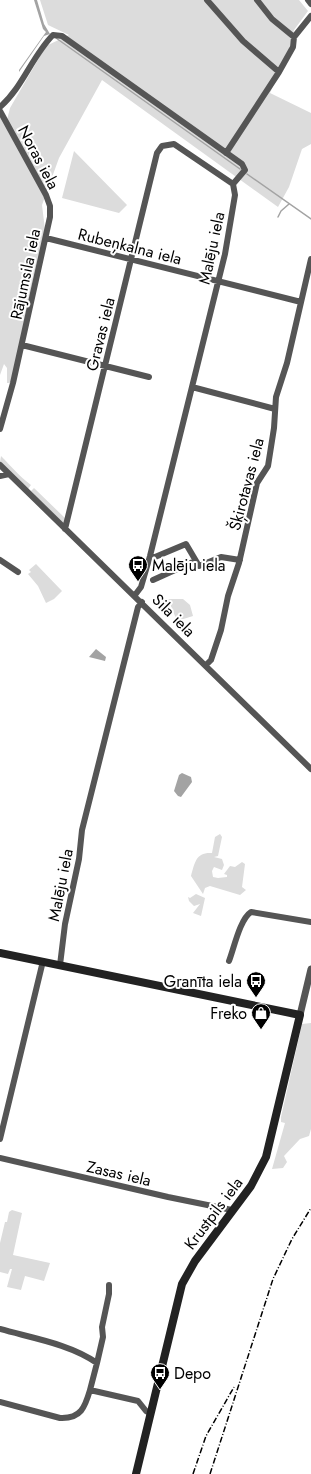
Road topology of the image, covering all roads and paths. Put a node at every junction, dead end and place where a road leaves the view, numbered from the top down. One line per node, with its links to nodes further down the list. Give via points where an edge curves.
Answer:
1 (207, 0): 7 (street, via 243,40)
2 (257, 0): 6 (street, via 272,19)
3 (308, 0): 4 (street)
4 (311, 4)
5 (311, 16): 6 (street)
6 (294, 37): 7 (street, via 293,47)
7 (279, 72): 10 (street)
8 (0, 107): 10 (street, via 11,97 53,34 62,36)
9 (0, 111): 12 (street, Noras iela, via 46,195)
10 (226, 153): 11 (street, via 242,164 245,170)
11 (233, 184): 15 (street, Gravas iela, via 174,144 162,146 157,154); 16 (street, Malēju iela, via 235,195)
12 (50, 217): 13 (street, Rājumsila iela)
13 (46, 238): 15 (street, Rubeņkalna iela); 18 (street, Rājumsila iela)
14 (311, 259): 17 (street, Šķirotavas iela)
15 (132, 260): 16 (street, Rubeņkalna iela); 19 (street, Gravas iela)
16 (218, 281): 17 (street, Rubeņkalna iela); 21 (street, Malēju iela)
17 (301, 302): 22 (street, Šķirotavas iela, via 287,363 279,384)
18 (22, 345): 19 (street); 23 (street, Rājumsila iela)
19 (106, 367): 20 (street); 27 (street, Gravas iela)
20 (150, 378)
21 (192, 387): 22 (street); 28 (street, Malēju iela)
22 (275, 409): 30 (street, Šķirotavas iela, via 268,466 257,483 252,499)
23 (0, 429)
24 (0, 466): 25 (street, Sila iela)
25 (9, 474): 26 (street); 27 (street, Sila iela)
26 (0, 476)
27 (65, 529): 34 (street, Sila iela)
28 (150, 556): 31 (street, via 155,557 186,544); 34 (street, Malēju iela, via 141,587)
29 (0, 560): 32 (street)
30 (240, 560): 31 (street, via 221,557 199,566); 36 (street, Šķirotavas iela, via 228,596 221,630 211,660)
31 (194, 561): 33 (street)
32 (18, 572)
33 (153, 580)
34 (135, 595): 35 (street, Sila iela)
35 (142, 602): 36 (street, Sila iela); 42 (street, Malēju iela, via 138,608 124,659 82,830)
36 (206, 666): 37 (street, Sila iela)
37 (311, 769)
38 (311, 922): 40 (street, via 251,912 243,921)
39 (0, 953): 41 (main road)
40 (229, 960)
41 (42, 961): 42 (main road); 45 (street)
42 (60, 965): 44 (main road)
43 (311, 969): 44 (street, Krustpils iela)
44 (300, 1015): 47 (main road, Krustpils iela, via 266,1157 251,1186)
45 (0, 1139)
46 (0, 1158): 47 (street, Zasas iela)
47 (232, 1210): 53 (main road, Krustpils iela, via 195,1261 182,1284)
48 (109, 1285): 50 (street)
49 (0, 1329): 50 (street, via 70,1349)
50 (97, 1363): 51 (street)
51 (90, 1390): 52 (street, via 86,1405 79,1414 70,1418 60,1418); 53 (street, via 137,1401)
52 (0, 1402)
53 (150, 1413): 54 (main road, Krustpils iela)
54 (136, 1474)

